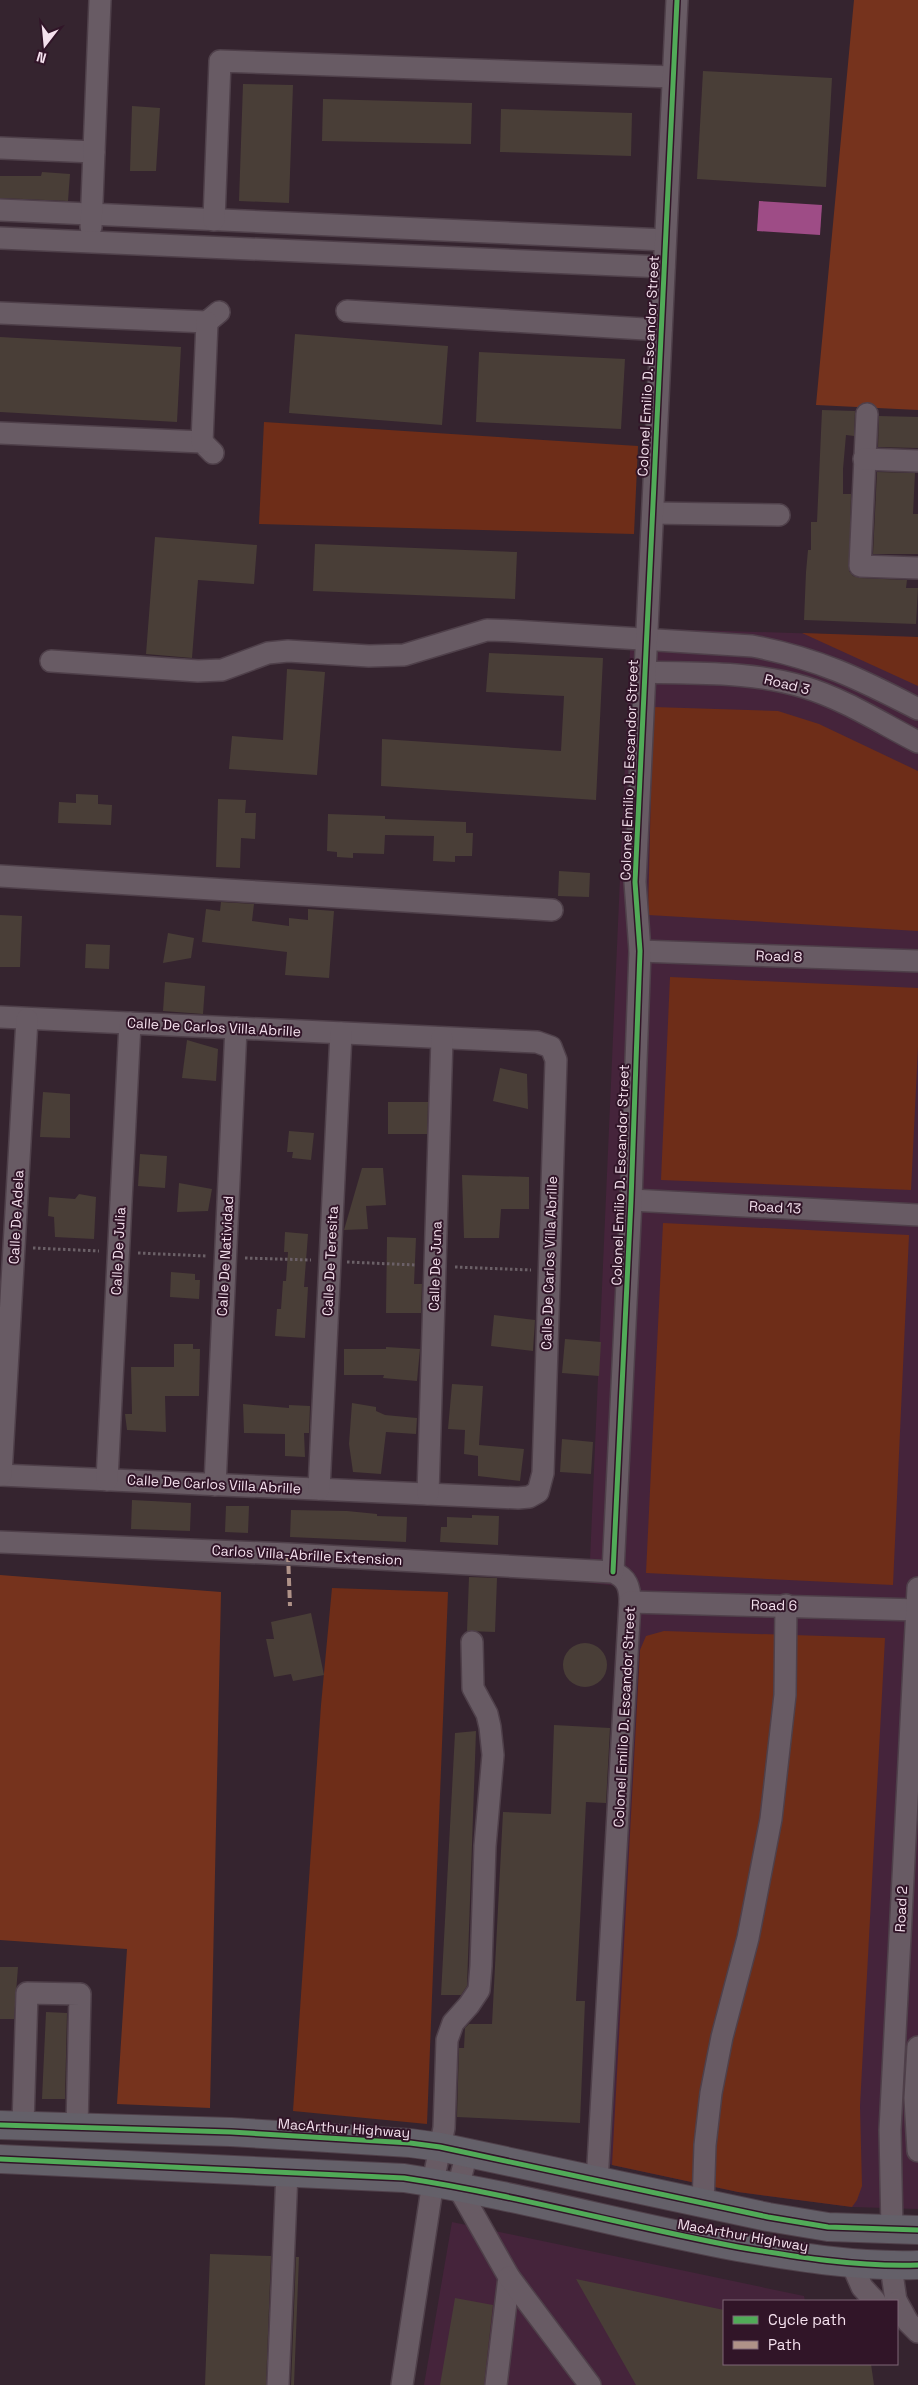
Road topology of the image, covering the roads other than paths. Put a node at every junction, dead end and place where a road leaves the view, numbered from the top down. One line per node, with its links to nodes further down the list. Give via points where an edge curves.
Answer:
1 (100, 0): 6 (street)
2 (669, 0): 3 (street)
3 (677, 0): 4 (street, Colonel Emilio D. Escandor Street)
4 (673, 77): 9 (street, via 220,61); 12 (street, Colonel Emilio D. Escandor Street)
5 (0, 148): 6 (street)
6 (94, 152): 8 (street)
7 (0, 210): 8 (street)
8 (92, 214): 9 (street); 13 (street)
9 (214, 220): 10 (street)
10 (262, 222): 12 (street); 14 (street)
11 (0, 238): 13 (street)
12 (665, 240): 15 (street, Colonel Emilio D. Escandor Street)
13 (90, 242): 14 (street)
14 (261, 250): 15 (street)
15 (664, 267): 18 (street, Colonel Emilio D. Escandor Street)
16 (347, 312): 18 (street)
17 (0, 313): 20 (street, via 213,317 207,447)
18 (661, 330): 23 (street, Colonel Emilio D. Escandor Street)
19 (867, 414): 21 (street)
20 (0, 433)
21 (864, 459): 22 (street); 25 (street, via 860,566)
22 (918, 461)
23 (652, 513): 24 (street); 26 (street, Colonel Emilio D. Escandor Street)
24 (779, 515)
25 (918, 568)
26 (646, 641): 27 (street, Road 3, via 487,630 404,655 288,651 268,653 222,670); 28 (street, Colonel Emilio D. Escandor Street); 29 (street, Road 3, via 752,646 782,652 839,670)
27 (51, 661)
28 (644, 672): 30 (street, Road 3, via 749,675 777,680 826,696); 33 (street, Colonel Emilio D. Escandor Street, via 635,882)
29 (918, 709)
30 (918, 742)
31 (0, 876): 32 (street)
32 (552, 910)
33 (640, 951): 34 (street, Road 8); 41 (street, Colonel Emilio D. Escandor Street)
34 (918, 961)
35 (0, 1018): 36 (street, Calle De Carlos Villa Abrille)
36 (27, 1019): 37 (street, Calle De Carlos Villa Abrille); 43 (street, Calle De Adela)
37 (130, 1023): 38 (street, Calle De Carlos Villa Abrille); 44 (street, Calle De Julia)
38 (236, 1028): 39 (street, Calle De Carlos Villa Abrille); 45 (street, Calle De Natividad)
39 (341, 1033): 40 (street, Calle De Carlos Villa Abrille); 46 (street, Calle De Teresita)
40 (442, 1038): 47 (street, Calle De Juna); 47 (street, Calle De Carlos Villa Abrille, via 537,1042 551,1047 554,1052 543,1473 538,1492 529,1497)
41 (631, 1200): 42 (street, Road 13); 49 (street, Colonel Emilio D. Escandor Street)
42 (918, 1214)
43 (0, 1475): 44 (street, Calle De Carlos Villa Abrille)
44 (107, 1480): 45 (street, Calle De Carlos Villa Abrille)
45 (215, 1484): 46 (street, Calle De Carlos Villa Abrille)
46 (319, 1489): 47 (street, Calle De Carlos Villa Abrille)
47 (428, 1494)
48 (0, 1542): 49 (street, Carlos Villa-Abrille Extension)
49 (613, 1572): 51 (street, Colonel Emilio D. Escandor Street, via 625,1579 629,1586)
50 (918, 1588): 53 (street, Road 2)
51 (630, 1602): 52 (street, Road 6); 64 (street, Colonel Emilio D. Escandor Street)
52 (786, 1605): 53 (street, Road 6); 66 (street, via 784,1695 772,1819 711,2093)
53 (917, 1610): 55 (street, Road 2)
54 (472, 1642): 59 (street, via 474,1688 489,1720 493,1755 485,1846 481,1966 478,1990 452,2024 447,2040 444,2128)
55 (910, 1903): 67 (street, Road 2, via 890,2130)
56 (918, 2047): 60 (street, via 915,2116)
57 (77, 2127): 58 (main road, MacArthur Highway); 58 (street, via 80,1994 27,1993); 59 (main road, MacArthur Highway, via 231,2132)
58 (6, 2130)
59 (440, 2147): 61 (main road, MacArthur Highway); 65 (street)
60 (918, 2150)
61 (467, 2153): 64 (main road, MacArthur Highway); 65 (street)
62 (0, 2159): 63 (main road, MacArthur Highway)
63 (287, 2172): 65 (main road, MacArthur Highway, via 404,2178); 76 (street)
64 (597, 2182): 66 (main road, MacArthur Highway)
65 (445, 2185): 68 (main road, MacArthur Highway, via 705,2240); 71 (street); 77 (street)
66 (703, 2205): 67 (main road, MacArthur Highway, via 828,2226)
67 (905, 2230)
68 (852, 2264): 70 (main road, MacArthur Highway); 72 (street, via 862,2287)
69 (918, 2265): 70 (main road, MacArthur Highway)
70 (891, 2266): 73 (street)
71 (509, 2277): 78 (street); 79 (street)
72 (874, 2300)
73 (897, 2300)
74 (898, 2304): 75 (street)
75 (907, 2323)
76 (278, 2385)
77 (402, 2385)
78 (496, 2385)
79 (590, 2385)

